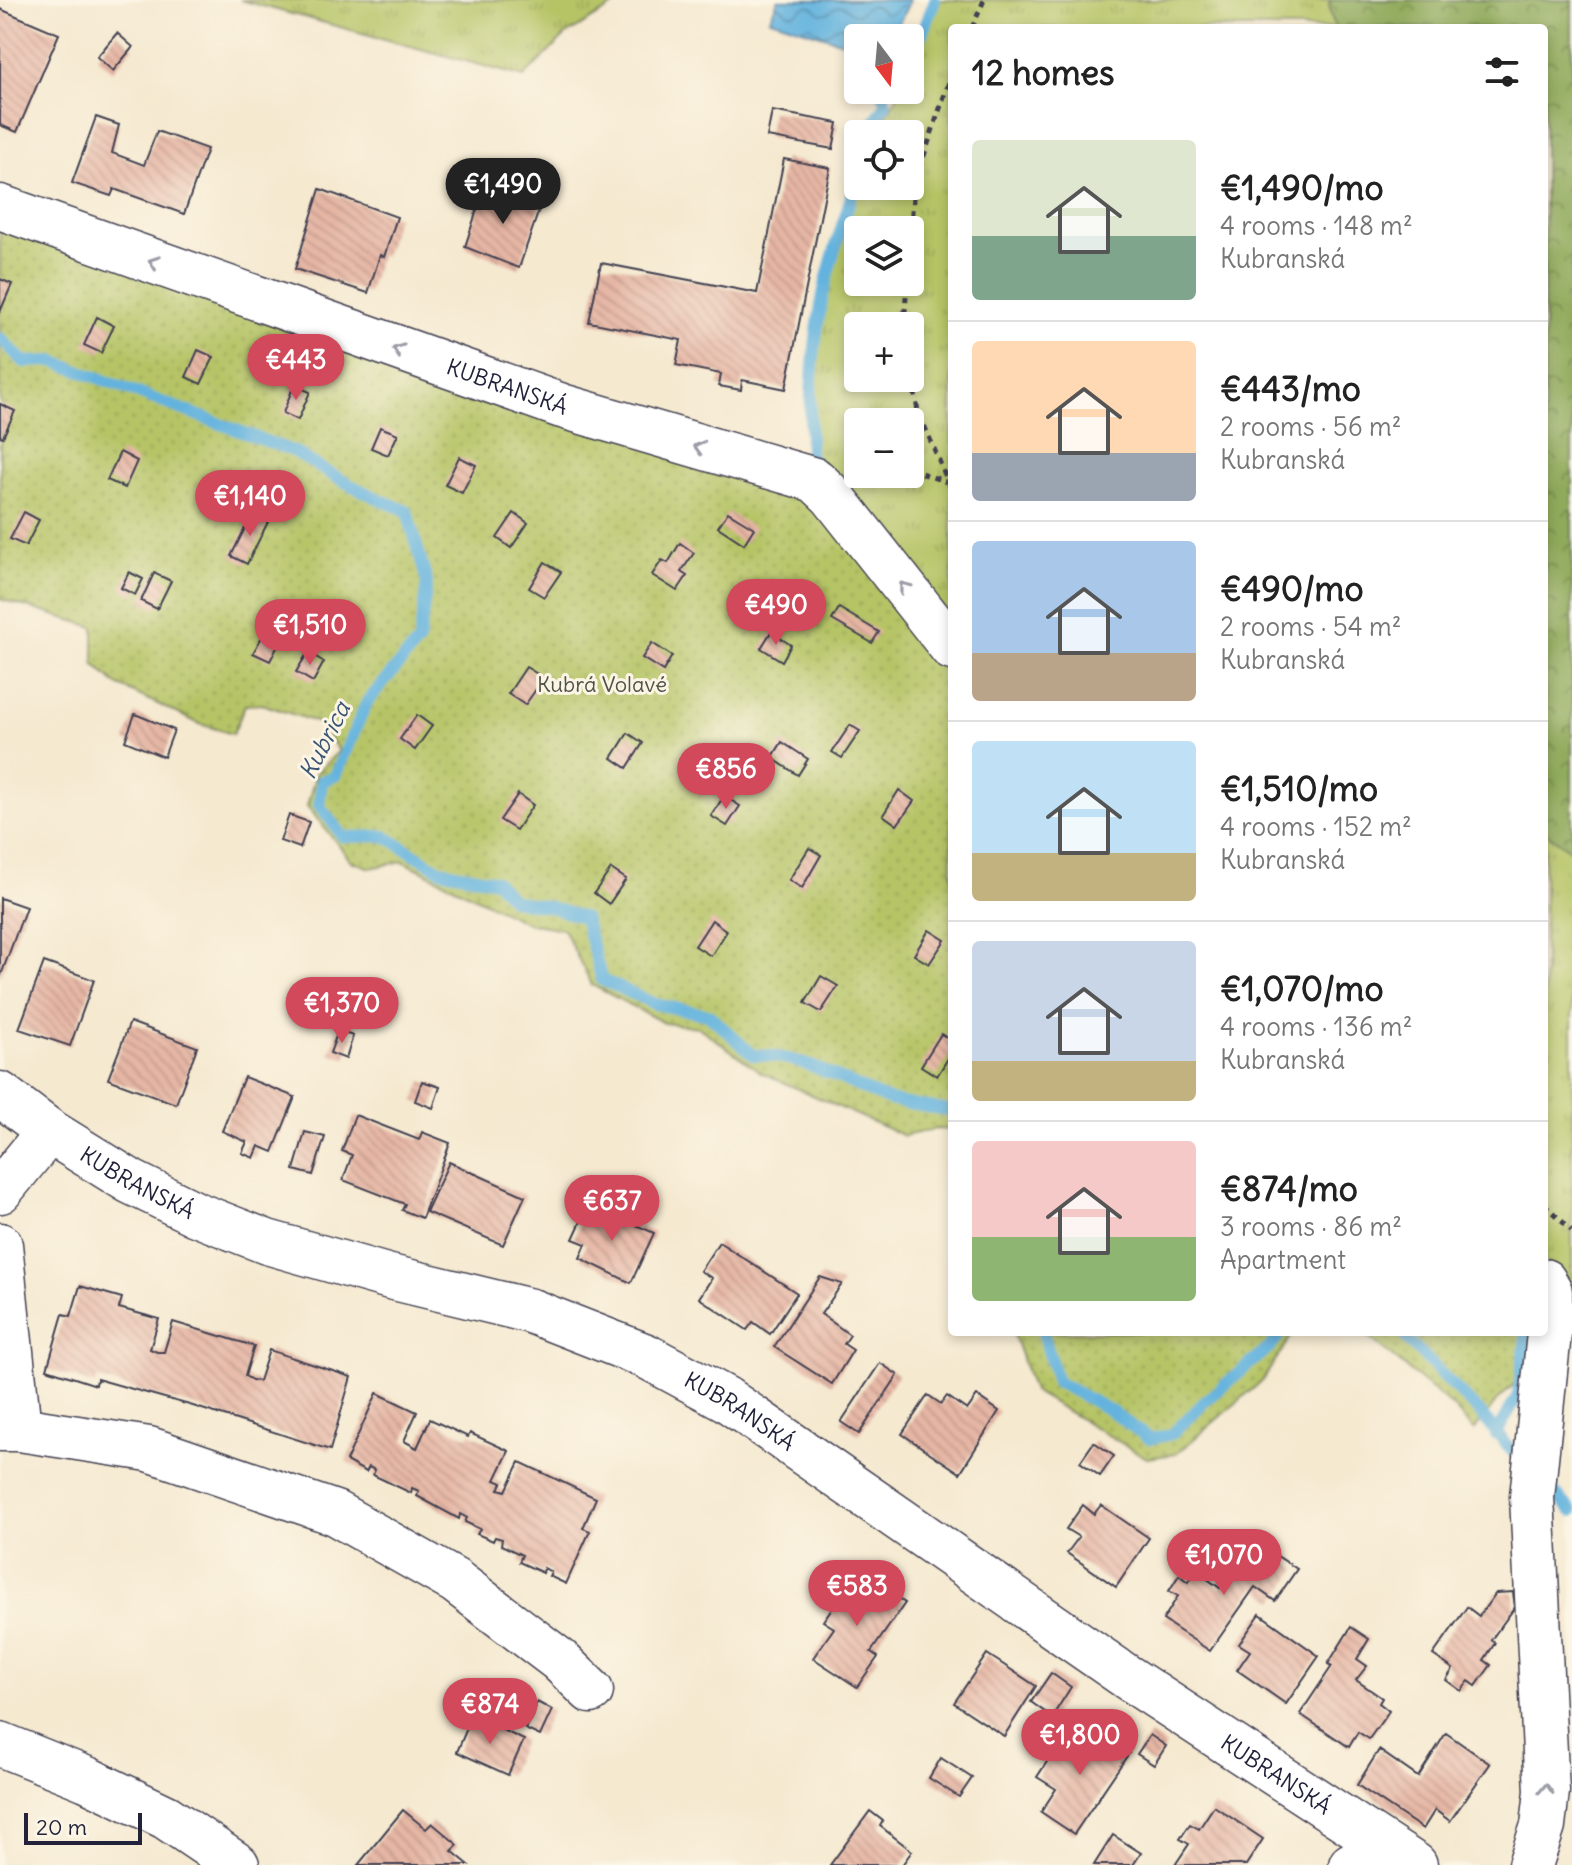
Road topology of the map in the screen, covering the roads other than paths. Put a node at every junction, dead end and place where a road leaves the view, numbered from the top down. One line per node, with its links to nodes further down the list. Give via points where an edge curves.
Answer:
1 (0, 207): 2 (street, KUBRANSKÁ, one-way to 1, via 815,480 562,406)
2 (948, 643)
3 (0, 1094): 4 (street, KUBRANSKÁ)
4 (49, 1131): 5 (street); 13 (street, KUBRANSKÁ, via 131,1182 267,1242 531,1311 646,1356 713,1391)
5 (0, 1191)
6 (0, 1245): 10 (street)
7 (1548, 1288): 8 (street, one-way to 7)
8 (1548, 1333)
9 (1548, 1336): 15 (street, one-way to 9, via 1547,1791 1532,1497)
10 (6, 1433): 11 (street, via 149,1449 335,1513 455,1581)
11 (591, 1691)
12 (0, 1744): 14 (street, via 166,1817)
13 (1383, 1859)
14 (237, 1865)
15 (1530, 1865)

